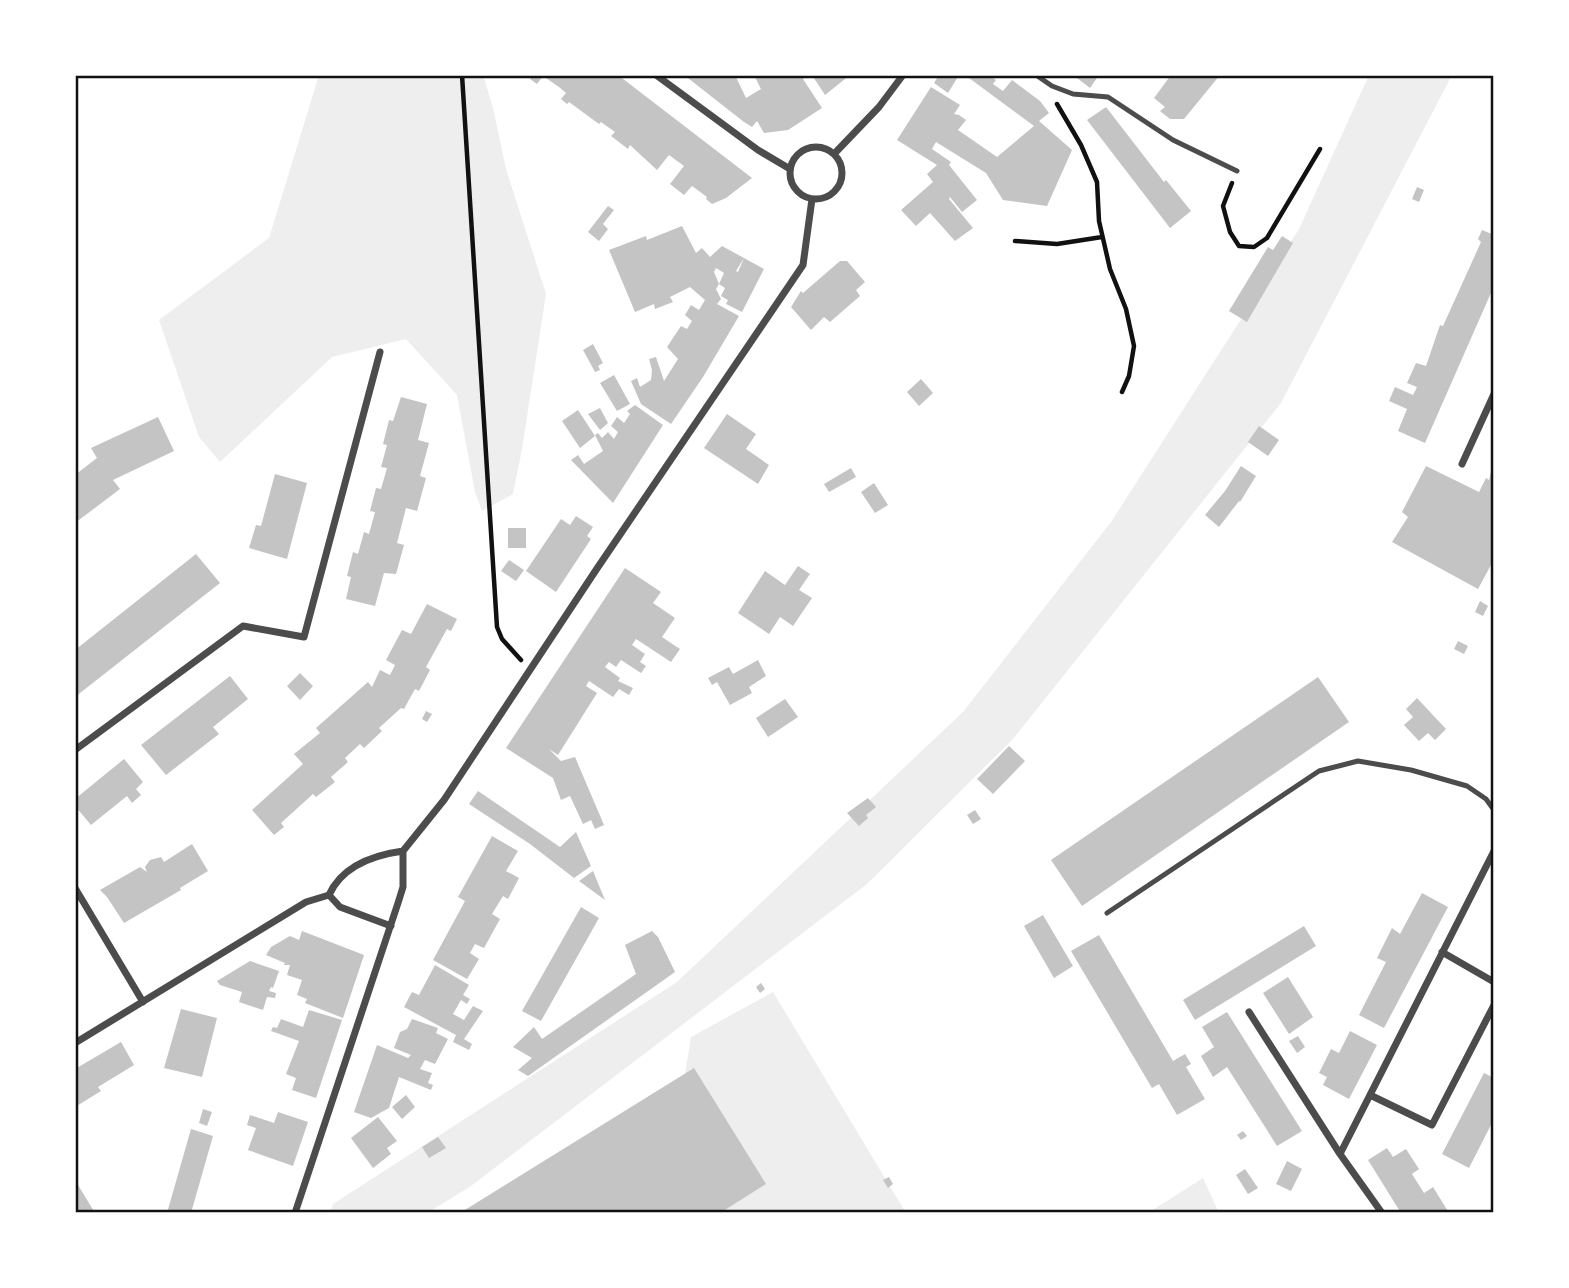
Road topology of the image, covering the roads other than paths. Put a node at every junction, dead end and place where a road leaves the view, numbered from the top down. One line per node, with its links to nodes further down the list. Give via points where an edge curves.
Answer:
1 (656, 75): 5 (street)
2 (903, 75): 4 (street)
3 (1036, 75): 6 (lane, via 1073,94 1108,97 1173,140)
4 (834, 154): 5 (street, via 823,147 805,148); 7 (street, via 841,163 842,182 830,196)
5 (790, 169): 7 (street, via 793,187)
6 (1237, 171)
7 (812, 199): 13 (street, via 803,265 443,800)
8 (380, 352): 11 (street, via 304,637 243,626)
9 (1494, 394): 10 (street)
10 (1462, 464)
11 (75, 750)
12 (1494, 810): 17 (lane, via 1466,786 1411,771 1358,761 1320,771)
13 (403, 851): 16 (street, via 346,872); 18 (street, via 403,887)
14 (1494, 851): 19 (street)
15 (75, 888): 21 (street)
16 (329, 895): 18 (street, via 340,906); 21 (street, via 306,902)
17 (1107, 913)
18 (391, 926): 27 (street)
19 (1443, 952): 20 (street); 25 (street)
20 (1494, 982)
21 (142, 1002): 24 (street)
22 (1494, 1006): 25 (street, via 1432,1125)
23 (1249, 1012): 26 (street)
24 (75, 1043)
25 (1370, 1095): 26 (street)
26 (1340, 1154): 28 (street)
27 (295, 1213)
28 (1382, 1213)

